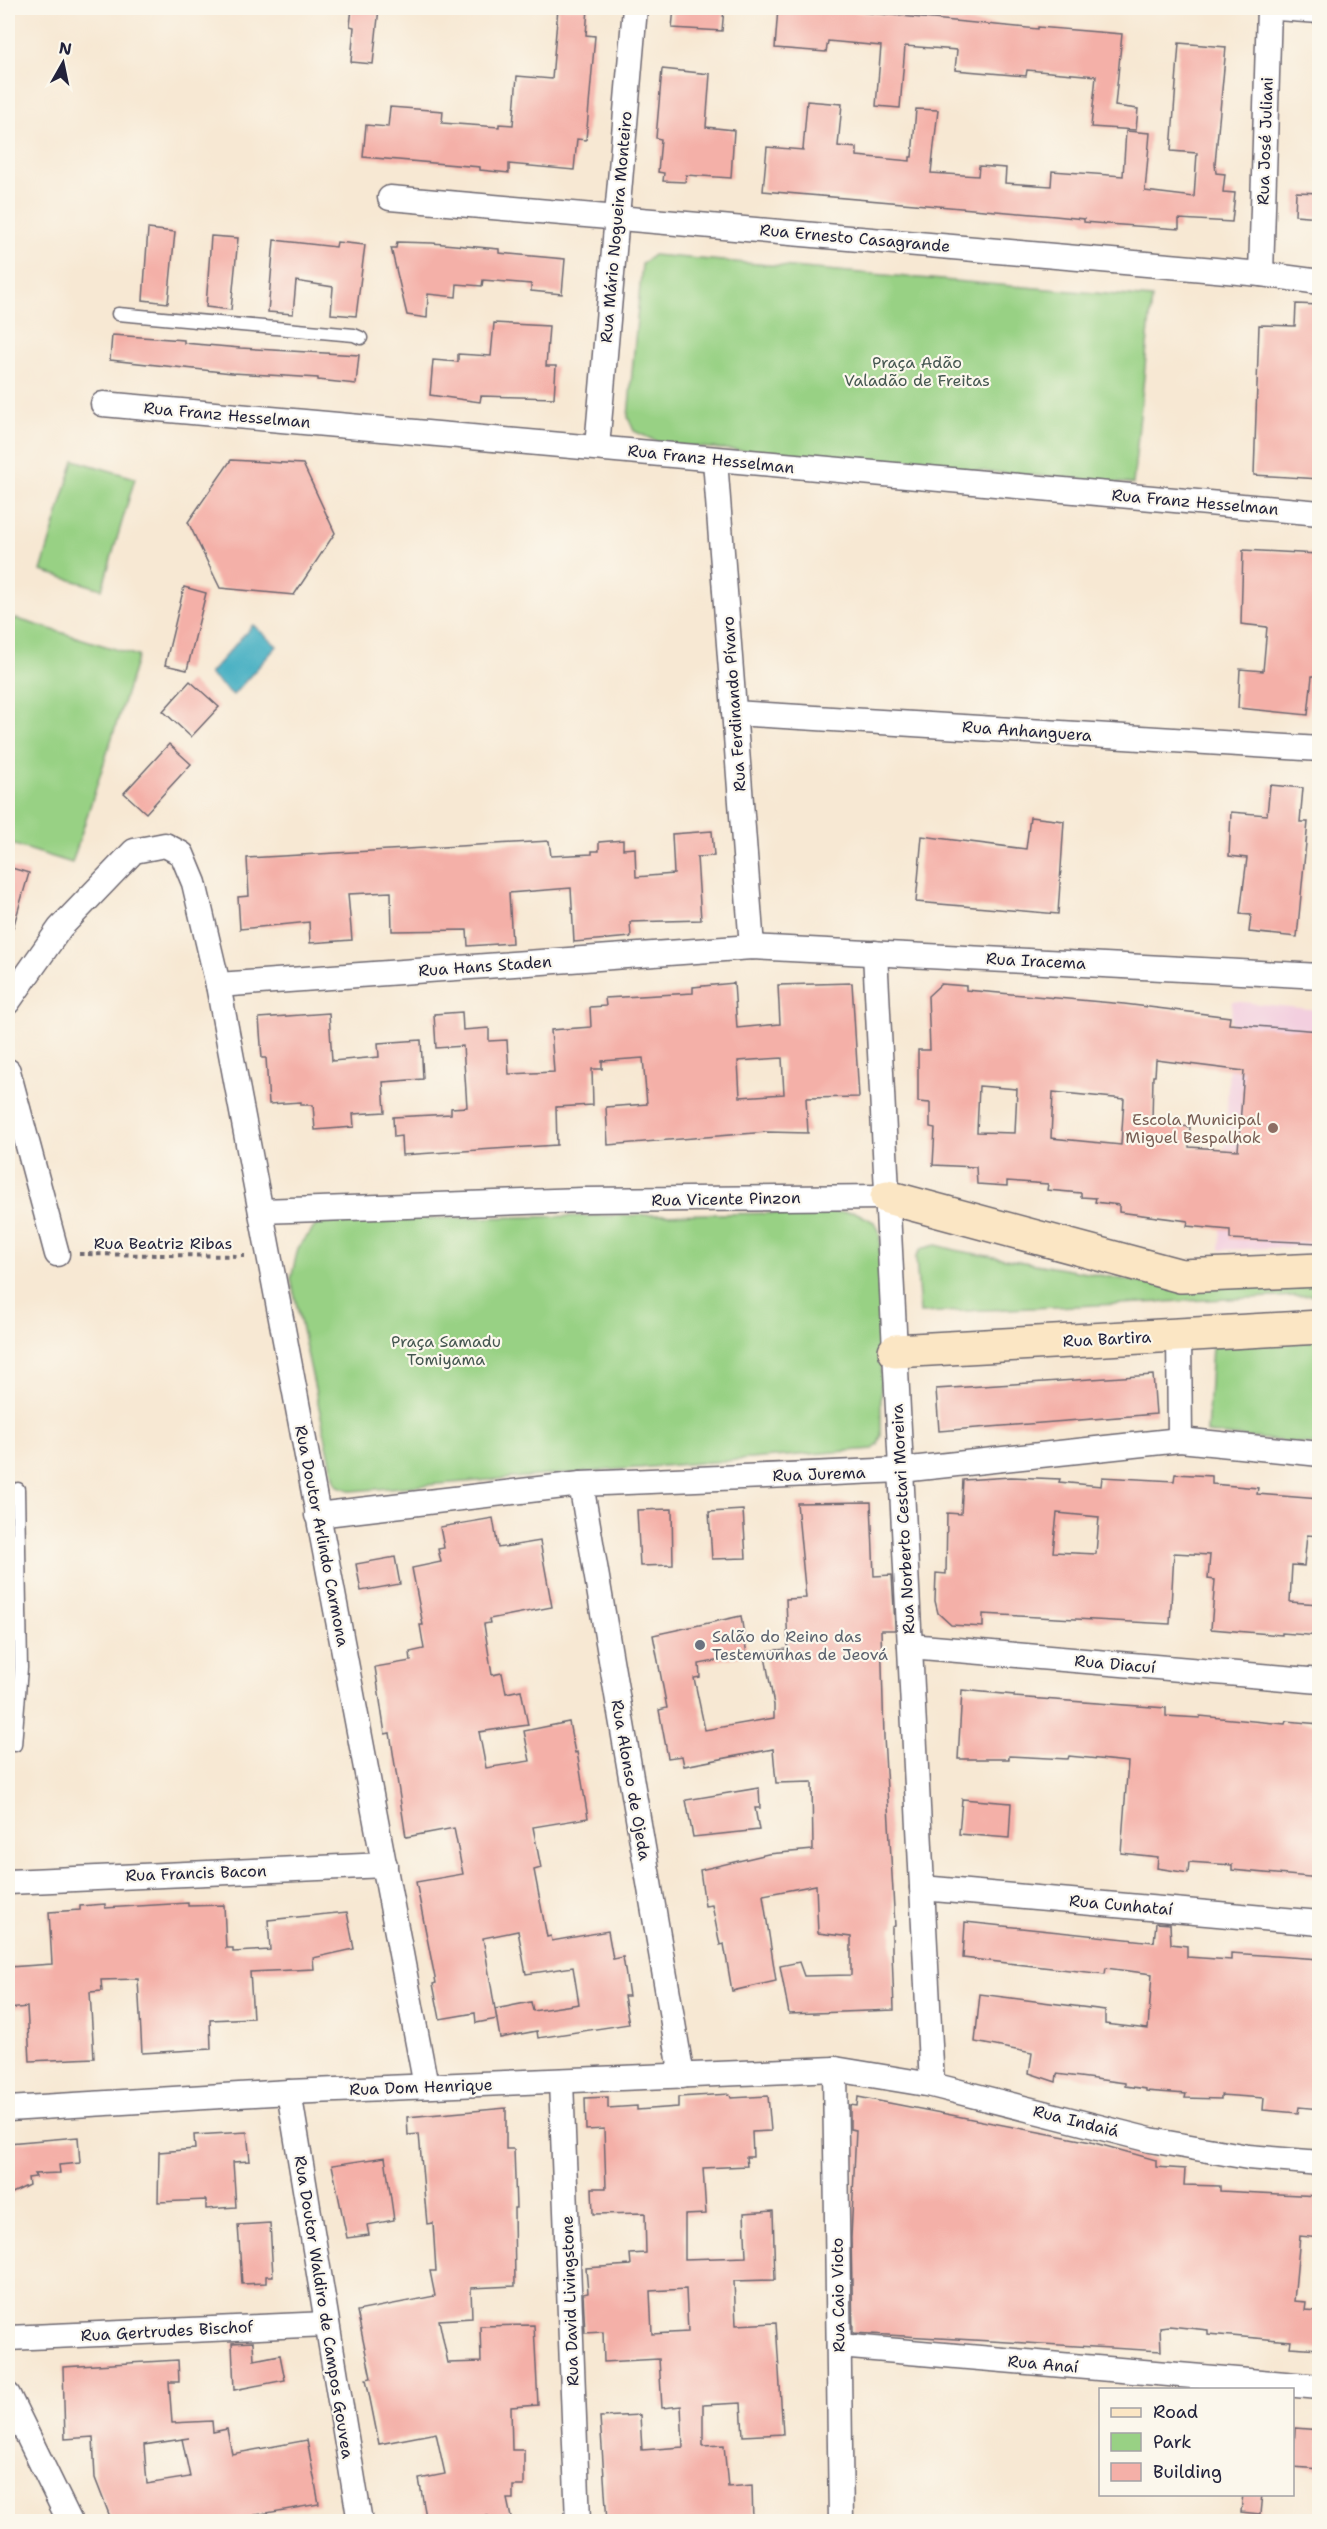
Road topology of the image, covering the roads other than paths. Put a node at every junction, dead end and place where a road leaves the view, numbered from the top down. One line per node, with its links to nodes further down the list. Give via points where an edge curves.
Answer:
1 (635, 8): 6 (street, Rua Mário Nogueira Monteiro)
2 (1269, 8): 7 (street, Rua José Juliani)
3 (1276, 8): 4 (street)
4 (1320, 11)
5 (390, 198): 6 (street, Rua Ernesto Casagrande)
6 (617, 216): 7 (street, Rua Ernesto Casagrande); 12 (street, Rua Mário Nogueira Monteiro)
7 (1262, 274): 8 (street, Rua Ernesto Casagrande)
8 (1320, 282)
9 (117, 314): 10 (lane)
10 (361, 338)
11 (103, 404): 12 (street, Rua Franz Hesselman)
12 (597, 447): 13 (street, Rua Franz Hesselman)
13 (715, 460): 14 (street, Rua Franz Hesselman); 15 (street, Rua Ferdinando Pívaro)
14 (1320, 513)
15 (734, 712): 16 (street, Rua Anhanguera); 17 (street, Rua Ferdinando Pívaro)
16 (1320, 749)
17 (752, 947): 18 (street, Rua Iracema); 20 (street, Rua Hans Staden)
18 (875, 953): 19 (street, Rua Iracema); 23 (street, Rua Norberto Cestari Moreira)
19 (1320, 976)
20 (218, 985): 21 (street, Rua Doutor Arlindo Carmona, via 194,883 182,854 165,845 134,851 60,928); 24 (street, Rua Doutor Arlindo Carmona)
21 (8, 1002)
22 (8, 1071): 25 (street)
23 (887, 1197): 24 (street, Rua Vicente Pinzon, via 583,1200); 26 (street, Rua Vicente Pinzon, via 1181,1276); 29 (street, Rua Norberto Cestari Moreira)
24 (261, 1210): 35 (street, Rua Doutor Arlindo Carmona)
25 (57, 1254)
26 (1320, 1270)
27 (1320, 1327): 28 (street, Rua Bartira)
28 (1179, 1335): 29 (street, Rua Bartira); 30 (street)
29 (895, 1351): 32 (street, Rua Norberto Cestari Moreira)
30 (1180, 1440): 31 (street, Rua Jurema); 32 (street, Rua Jurema)
31 (1320, 1455)
32 (901, 1470): 33 (street, Rua Jurema); 36 (street, Rua Norberto Cestari Moreira)
33 (581, 1484): 35 (street, Rua Jurema); 44 (street, Rua Alonso de Ojeda)
34 (18, 1489): 38 (lane, via 21,1668)
35 (317, 1515): 39 (street, Rua Doutor Arlindo Carmona)
36 (910, 1646): 37 (street, Rua Diacuí); 41 (street, Rua Norberto Cestari Moreira)
37 (1320, 1682)
38 (15, 1745)
39 (385, 1865): 40 (street, Rua Francis Bacon); 47 (street, Rua Doutor Arlindo Carmona)
40 (8, 1882)
41 (922, 1888): 42 (street, Rua Cunhataí); 46 (street, Rua Norberto Cestari Moreira)
42 (1320, 1923)
43 (835, 2069): 44 (street, Rua Dom Henrique); 46 (street, Rua Indaiá); 53 (street, Rua Caio Vioto)
44 (682, 2076): 45 (street, Rua Dom Henrique)
45 (561, 2081): 47 (street, Rua Dom Henrique); 58 (street, Rua David Livingstone)
46 (932, 2085): 50 (street, Rua Indaiá, via 1150,2140 1248,2157)
47 (426, 2086): 48 (street, Rua Dom Henrique)
48 (289, 2092): 49 (street, Rua Dom Henrique); 51 (street, Rua Doutor Waldiro de Campos Gouvea)
49 (8, 2109)
50 (1320, 2163)
51 (327, 2324): 52 (street, Rua Gertrudes Bischof); 57 (street, Rua Doutor Waldiro de Campos Gouvea)
52 (8, 2338)
53 (839, 2346): 54 (street, Rua Anaí); 59 (street, Rua Caio Vioto)
54 (1320, 2387)
55 (8, 2395): 56 (street)
56 (70, 2522)
57 (360, 2522)
58 (578, 2522)
59 (842, 2522)

